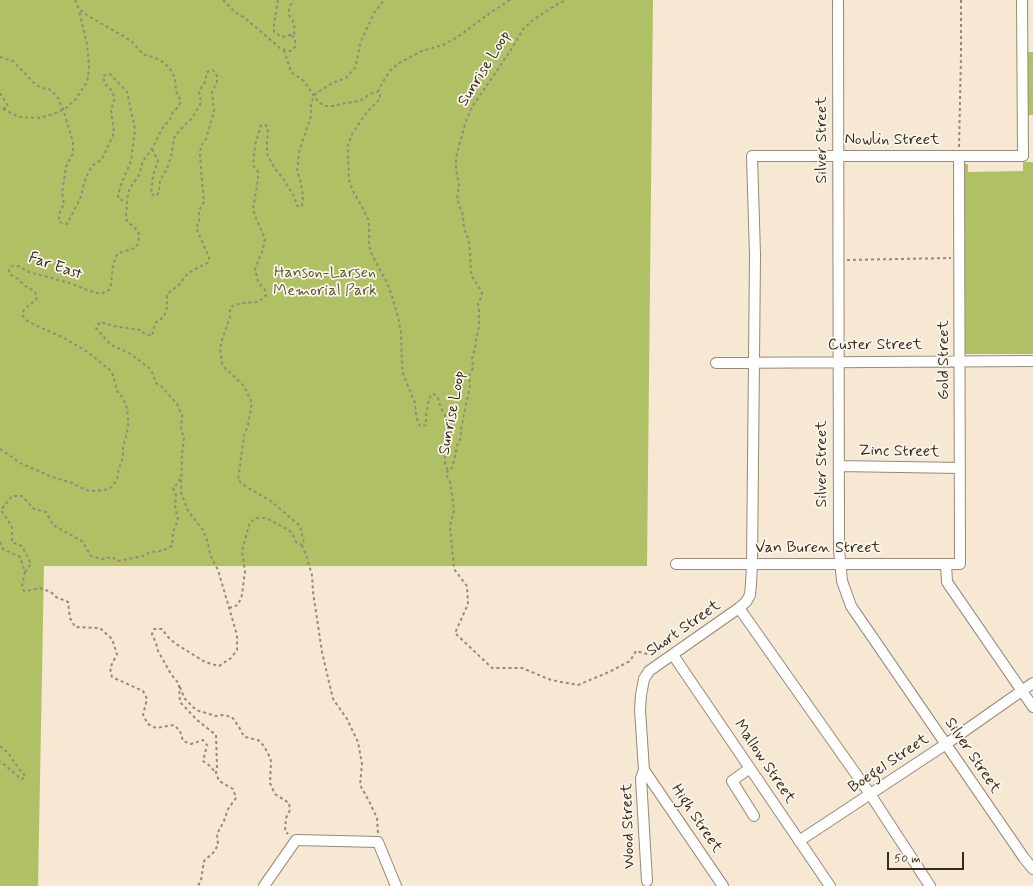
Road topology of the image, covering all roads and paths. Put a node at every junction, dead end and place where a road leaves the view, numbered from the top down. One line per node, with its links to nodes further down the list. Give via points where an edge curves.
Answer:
1 (75, 0): 11 (path)
2 (223, 0): 13 (path, via 234,12)
3 (278, 0): 12 (path, via 274,32 282,37)
4 (293, 0): 12 (path, via 289,15 294,29 294,34)
5 (384, 0): 17 (path, via 374,13 361,41 355,68 346,78 332,83)
6 (510, 0): 15 (path, Sunrise Loop, via 456,38 399,63 386,76)
7 (567, 0): 36 (path, Sunrise Loop, via 524,28 472,107 458,150 457,199 468,241 471,275 482,293 478,304 479,326 461,437 453,465)
8 (838, 0): 23 (street, Silver Street)
9 (961, 0): 24 (path)
10 (1022, 0): 24 (street, Nowlin Street, via 1023,156)
11 (79, 9): 20 (path, via 87,44 88,78 75,100); 21 (path, Far East, via 125,37 140,51 163,62 173,74 180,103)
12 (291, 34): 13 (path, via 296,47 291,51)
13 (284, 50): 17 (path, via 291,72 304,81)
14 (0, 57): 20 (path, via 13,61 34,83 41,88 49,89 57,96)
15 (378, 92): 17 (path, via 361,100 334,106 320,103); 36 (path, Sunrise Loop, via 380,99 367,112 350,139 349,180 368,221 372,255 392,296 401,334 402,366 415,403 418,423 420,426 426,425 432,394 438,398 446,418 448,441 445,463)
16 (0, 93): 19 (path, via 8,106)
17 (314, 95): 39 (path, via 311,116 299,152 297,171 302,206 297,206 294,196 267,154 268,132 266,125 261,125 253,165 258,172 258,180 253,209 265,239 255,269 258,282 266,295 257,302 234,305 230,308 230,317 220,348 224,367 244,386 252,403 238,480 271,501 300,526 304,543)
18 (0, 107): 19 (path)
19 (3, 109): 20 (path, via 25,118 49,116)
20 (64, 109): 25 (path, via 73,142 73,153 66,167 62,193 64,204 59,214 59,222 66,224 80,199 86,176 92,166 102,159 114,133 111,110 115,98 105,84 103,76 110,74 127,92 135,129 131,161 118,198)
21 (152, 149): 25 (path, Far East, via 130,188); 37 (path, via 158,160 151,194 156,196 160,180 171,157 174,138 192,118 201,103 199,91 205,82 207,72 213,70 217,76 212,92 214,112 206,139 201,146 204,202 199,210 196,228 209,262 188,273 178,286 167,294 164,317 155,323 152,336 140,330 100,322 96,328 111,345 129,353 148,367 156,383 177,404 182,415 181,429 184,438)
22 (752, 156): 23 (street, Nowlin Street); 32 (street, Short Street, via 755,255)
23 (838, 156): 24 (street, Nowlin Street); 27 (street, Silver Street)
24 (959, 156): 26 (street, Gold Street)
25 (126, 203): 33 (path, Far East, via 127,221 139,234 138,244 135,248 116,256 109,290 96,293 29,272 18,266 12,266 9,270 11,275 34,291 37,296 36,300 24,309 23,316 26,320 86,351 107,366 113,375 117,391 125,402 128,417 123,458 117,479 110,488 86,490 22,464)
26 (959, 258): 27 (path); 29 (street, Gold Street)
27 (838, 260): 28 (street, Silver Street)
28 (838, 361): 29 (street, Custer Street); 32 (street, Custer Street); 34 (street, Silver Street)
29 (960, 361): 30 (street, Custer Street); 35 (street, Gold Street)
30 (1033, 361)
31 (716, 363): 32 (street, Custer Street)
32 (754, 363): 44 (street, Short Street)
33 (0, 449)
34 (839, 466): 35 (street, Zinc Street); 41 (street, Silver Street)
35 (960, 468): 43 (street, Gold Street)
36 (448, 470): 48 (path, via 446,474 450,482 454,510 450,526 454,569 467,586 468,604 455,633 492,668 522,668 551,680 578,685 630,661 636,651 653,656)
37 (181, 478): 45 (path, via 173,488 178,520 173,532 172,546 162,551 118,561 112,557 102,559 91,556 82,541 53,525 46,512 34,509 22,496 12,496 0,510 12,527 12,542 22,546 31,564); 46 (path, via 181,492 188,511 203,530)
38 (0, 542): 45 (path, via 3,548 20,557)
39 (302, 546): 46 (path, via 296,542 289,530 266,518 257,518 250,522 242,551 245,571 242,594 238,605); 63 (path, via 312,575 322,652 333,699 347,719 358,742 362,764 360,785 377,818)
40 (676, 564): 44 (street, Van Buren Street)
41 (840, 564): 42 (street, Van Buren Street); 44 (street, Van Buren Street); 53 (street, Silver Street, via 842,581 851,606)
42 (946, 564): 43 (street, Van Buren Street); 51 (street, via 947,582)
43 (960, 564)
44 (752, 565): 47 (street, Short Street, via 750,595)
45 (25, 572): 58 (path, via 22,586 24,591 40,588 51,592 68,602 70,618 75,627 100,628 112,639 117,654 110,668 112,677 143,690 147,699 143,715 148,724 156,728 174,725 180,731 183,741 191,744 203,740 207,745 203,762)
46 (229, 608): 50 (path, via 237,635 237,650 231,658 218,666 205,662 176,644 162,629 154,629 152,634 158,651)
47 (739, 608): 48 (street, Short Street); 59 (street)
48 (673, 655): 56 (street, Mallow Street); 57 (street, Short Street, via 649,671 644,679 640,710)
49 (1033, 683): 51 (street, Boegel Street)
50 (179, 684): 58 (path, via 180,702 216,735); 61 (path, via 185,699 196,710 216,716 232,716 245,737 258,740 263,745 271,762 270,783 275,794 289,803 285,831)
51 (1021, 690): 52 (street); 53 (street, Boegel Street)
52 (1033, 707)
53 (946, 744): 59 (street, Boegel Street); 64 (street, Silver Street)
54 (0, 746): 55 (path, via 25,778 20,778)
55 (0, 761)
56 (750, 768): 60 (street, via 732,782); 62 (street, Mallow Street)
57 (644, 770): 65 (street, Wood Street, via 641,778); 69 (street, High Street)
58 (216, 773): 66 (path, via 219,781 233,789 236,798 217,834 218,845 204,861)
59 (870, 794): 62 (street, Boegel Street); 71 (street)
60 (754, 816)
61 (296, 840): 63 (street); 67 (street)
62 (799, 841): 70 (street, Mallow Street)
63 (378, 842): 68 (street)
64 (1033, 869)
65 (647, 881)
66 (198, 886)
67 (264, 886)
68 (396, 886)
69 (723, 886)
70 (830, 886)
71 (930, 886)

